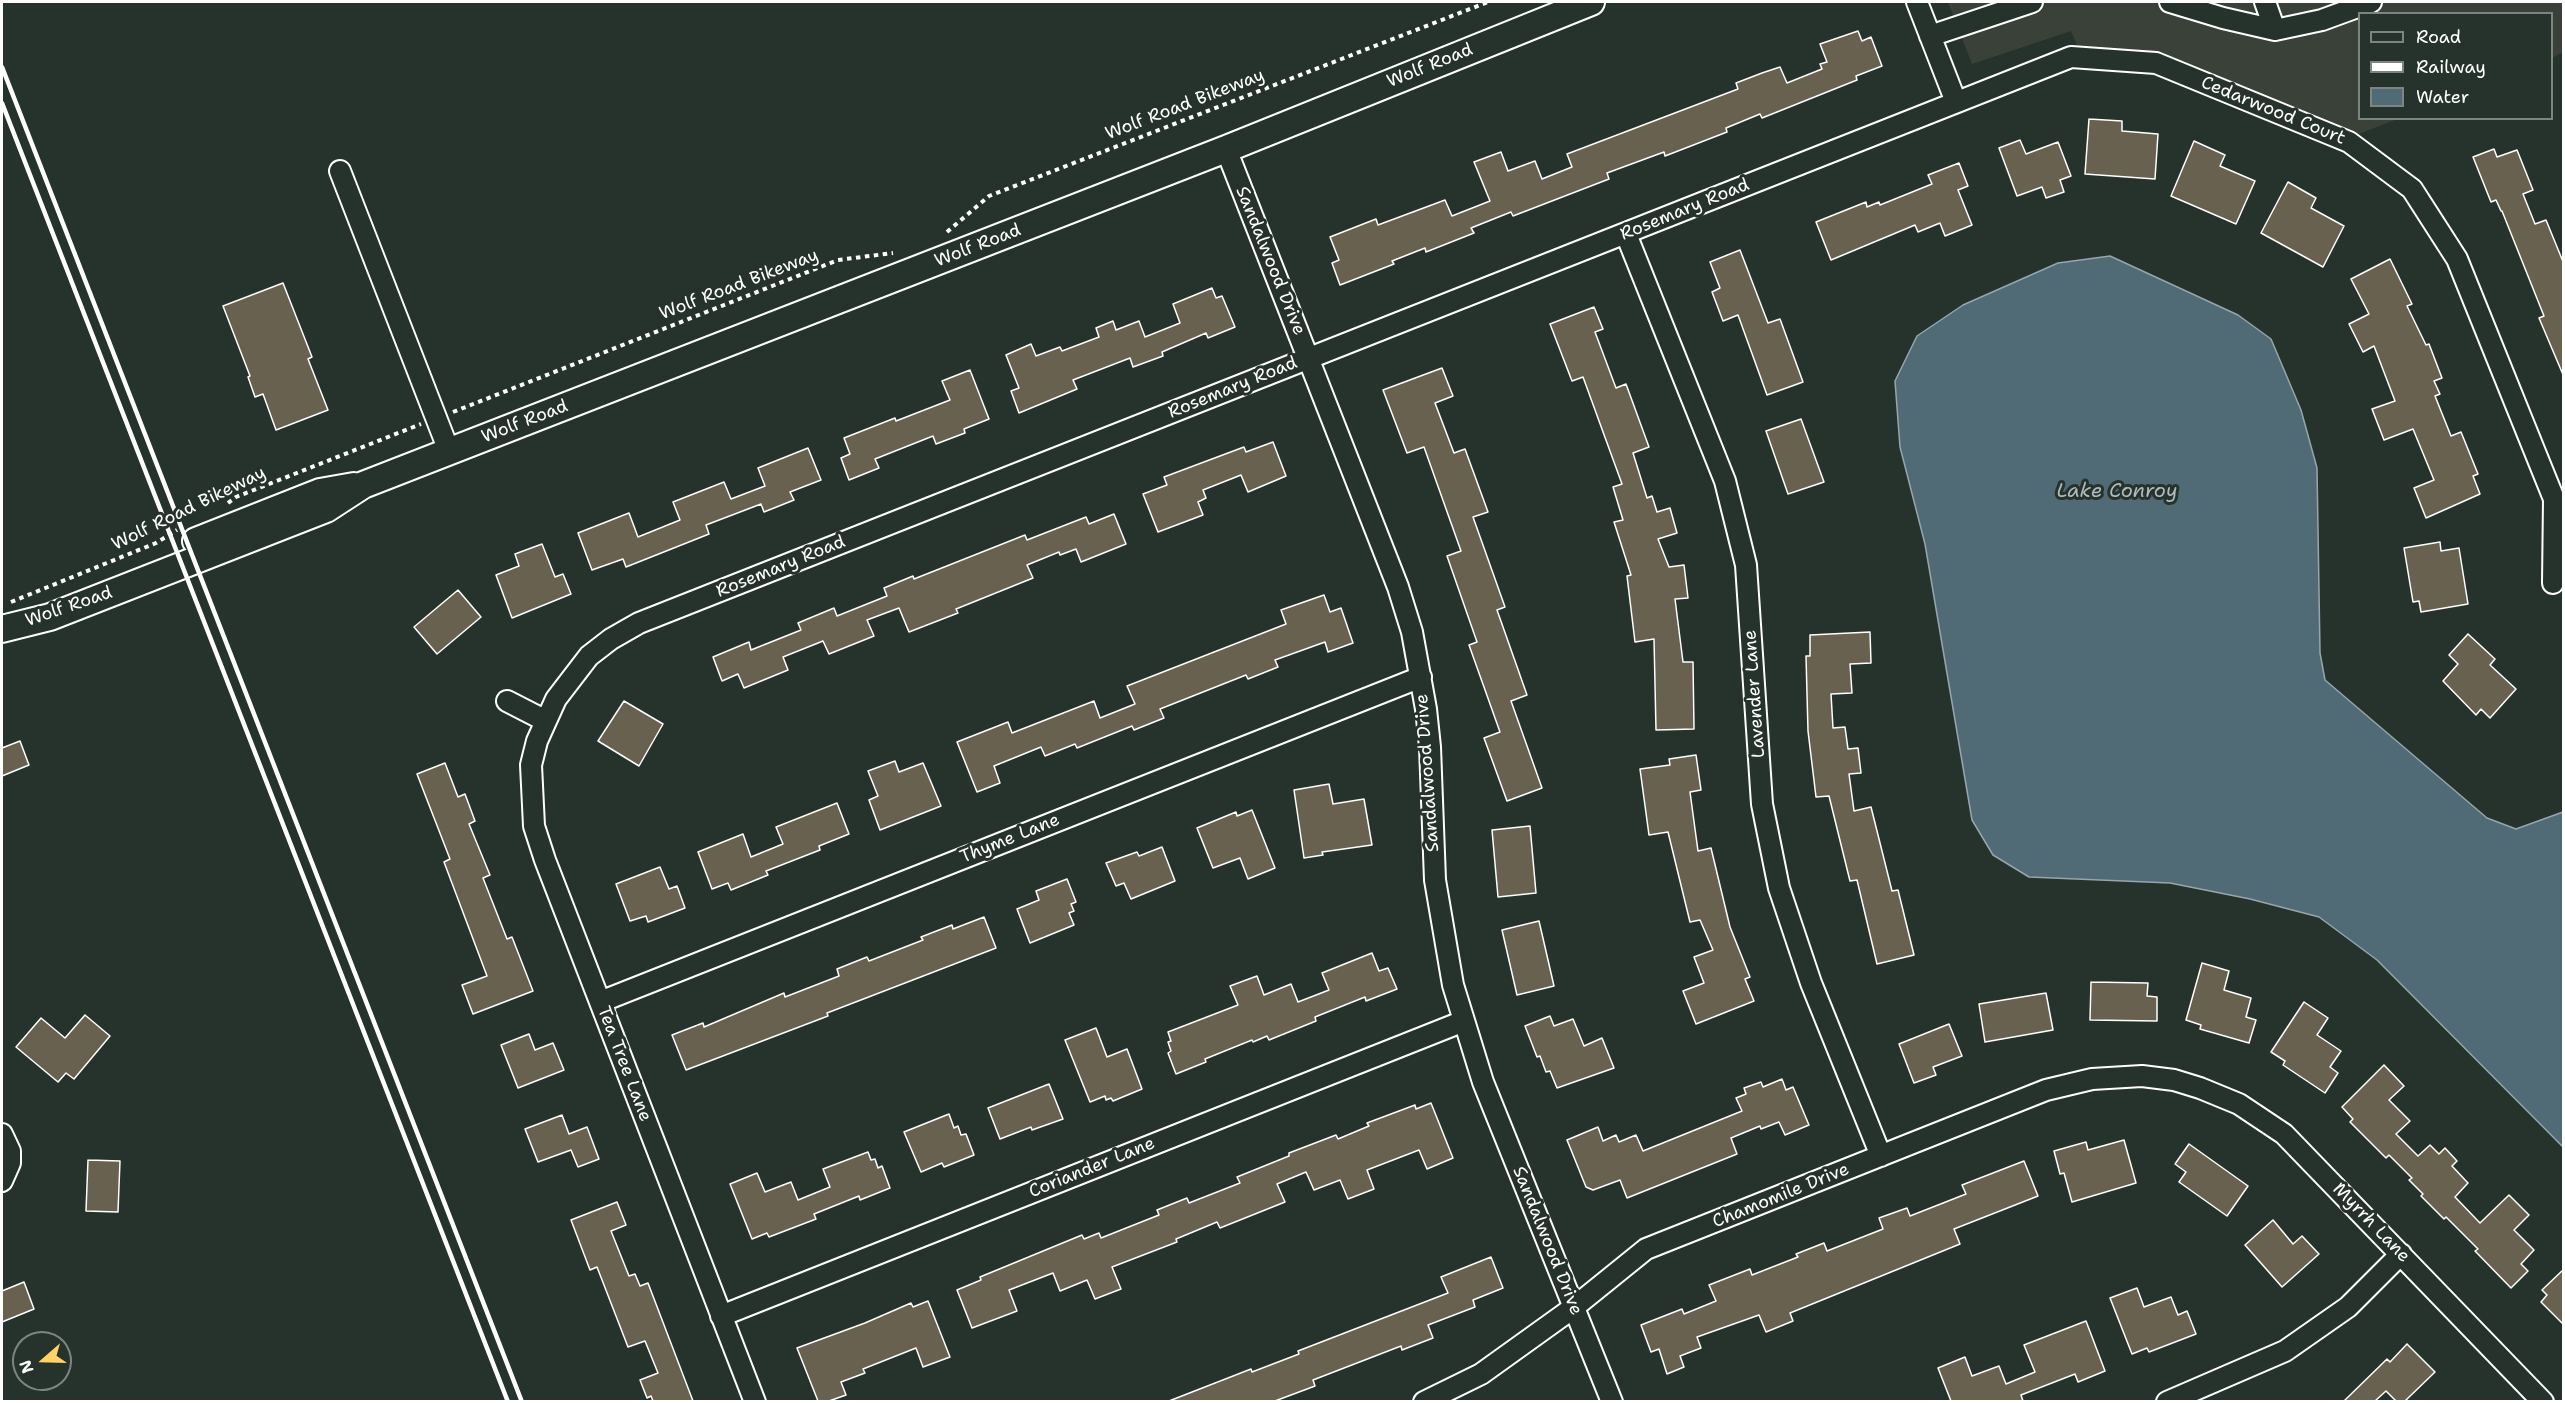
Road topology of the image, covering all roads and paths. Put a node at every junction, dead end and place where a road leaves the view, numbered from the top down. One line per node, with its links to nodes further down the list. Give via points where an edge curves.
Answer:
1 (1488, 2): 15 (path, Wolf Road Bikeway, via 989,196)
2 (1591, 2): 12 (main road, Wolf Road)
3 (1917, 2): 10 (street)
4 (2032, 2): 10 (street)
5 (2170, 2): 9 (street)
6 (2265, 2): 9 (street)
7 (2371, 2): 8 (street)
8 (2318, 11): 9 (street)
9 (2275, 30)
10 (1930, 36): 11 (street)
11 (1956, 102): 14 (street, Rosemary Road); 22 (street, Cedarwood Court, via 2071,57 2156,63 2349,142 2412,189 2457,259 2554,499)
12 (1226, 149): 17 (street, Sandalwood Drive); 19 (main road, Wolf Road)
13 (340, 171): 18 (street)
14 (1626, 234): 17 (street, Rosemary Road); 31 (street, Lavender Lane, via 1725,481 1746,566 1762,804 1779,888 1811,983)
15 (943, 236)
16 (903, 251): 18 (path, Wolf Road Bikeway, via 838,260)
17 (1308, 358): 24 (street, Sandalwood Drive, via 1398,587); 26 (street, Rosemary Road, via 639,623 590,656 561,692)
18 (437, 418): 19 (street); 20 (path, Wolf Road Bikeway, via 236,497)
19 (449, 451): 23 (main road, Wolf Road, via 363,485 320,492)
20 (219, 510)
21 (182, 528): 23 (path, Wolf Road Bikeway)
22 (2553, 583)
23 (2, 621)
24 (1421, 677): 27 (street, Thyme Lane); 28 (street, Sandalwood Drive, via 1430,747 1435,880 1447,955)
25 (507, 701): 26 (street)
26 (546, 721): 27 (street, Tea Tree Lane, via 531,765 534,826)
27 (600, 1002): 35 (street, Tea Tree Lane)
28 (1464, 1021): 34 (street, Sandalwood Drive, via 1483,1082); 35 (street, Coriander Lane)
29 (2174, 1080): 31 (street, Chamomile Drive, via 2117,1076 2068,1084); 33 (street, Myrrh Lane, via 2239,1104 2284,1134)
30 (2, 1134): 32 (street, via 10,1151 10,1163)
31 (1881, 1156): 34 (street, Chamomile Drive, via 1646,1249)
32 (2, 1181)
33 (2401, 1254): 39 (street, via 2348,1307 2285,1351); 40 (street, Myrrh Lane)
34 (1573, 1308): 37 (street, Chamomile Drive, via 1481,1374); 38 (street, Sandalwood Drive)
35 (721, 1316): 36 (street, Tea Tree Lane)
36 (755, 1401)
37 (1424, 1401)
38 (1612, 1401)
39 (2167, 1401)
40 (2542, 1401)

